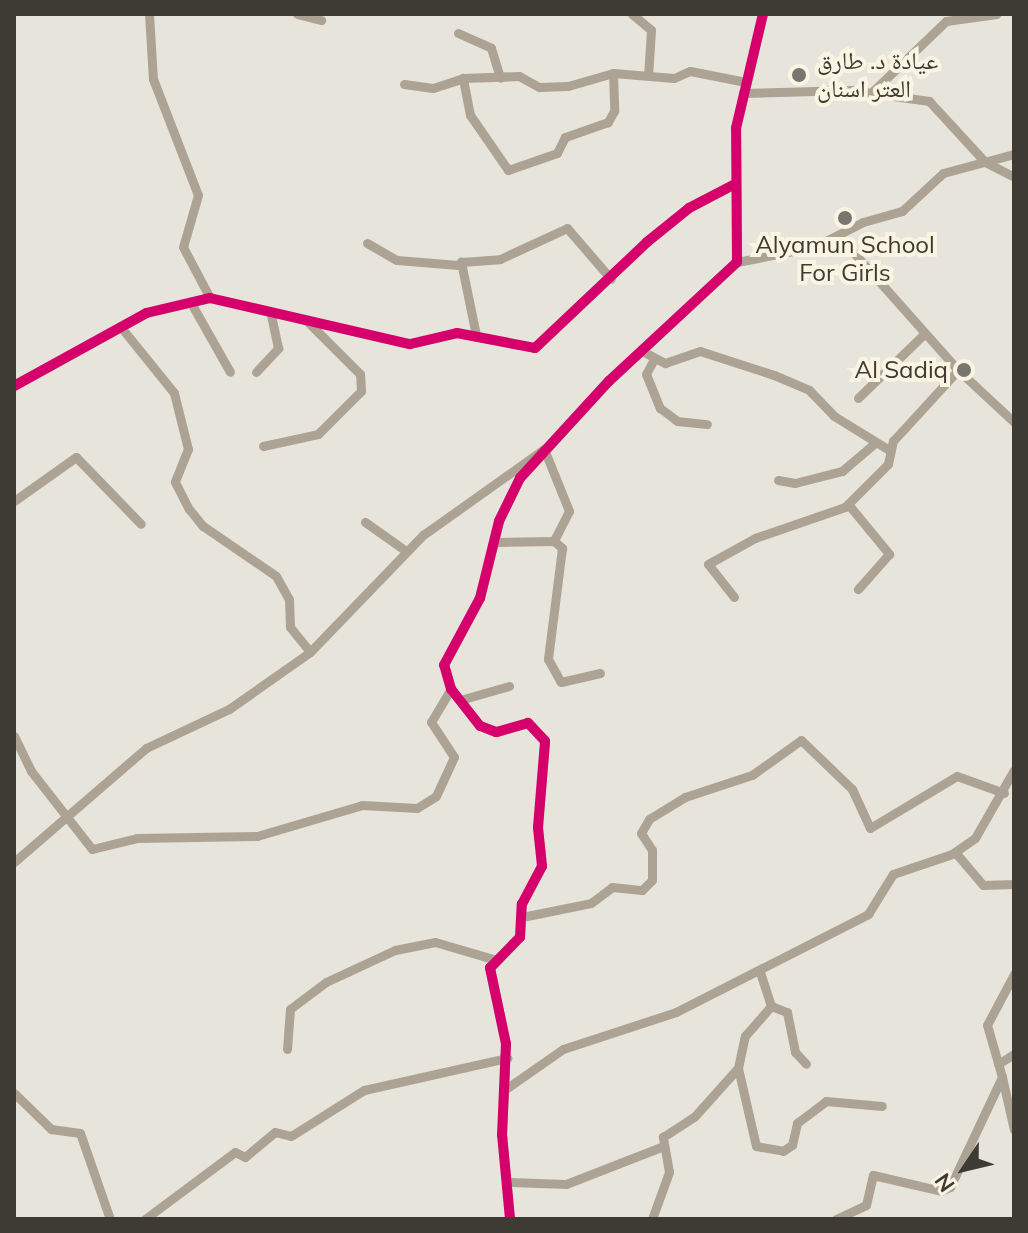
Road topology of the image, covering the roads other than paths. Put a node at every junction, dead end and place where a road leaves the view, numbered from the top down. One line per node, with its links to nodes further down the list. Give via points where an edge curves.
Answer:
1 (149, 14): 25 (street, via 153,79 198,195 183,247)
2 (297, 14): 6 (street)
3 (632, 14): 9 (street, via 651,30)
4 (763, 14): 12 (street)
5 (997, 14): 15 (street, via 946,21)
6 (321, 20)
7 (458, 33): 11 (street, via 491,48)
8 (613, 73): 9 (street); 10 (street, via 610,120 565,137 557,153 508,170 470,115); 11 (street, via 568,86)
9 (648, 76): 12 (street, via 674,78 690,71)
10 (463, 78): 11 (street); 13 (street, via 433,88)
11 (500, 78)
12 (746, 82): 14 (street)
13 (404, 84)
14 (743, 93): 15 (street); 19 (street)
15 (871, 93): 17 (street, via 929,101)
16 (1014, 154): 17 (street)
17 (985, 162): 18 (street); 20 (street, via 943,173 902,211)
18 (1014, 177)
19 (733, 185): 22 (street); 24 (street, via 689,208)
20 (838, 235): 22 (street, via 803,251); 30 (street)
21 (367, 243): 23 (street, via 397,260)
22 (737, 262): 32 (street)
23 (458, 265): 24 (street, via 500,259 567,228); 31 (street)
24 (611, 279): 31 (street, via 540,346 519,349)
25 (210, 298): 26 (street); 27 (street)
26 (191, 303): 29 (street); 35 (street)
27 (271, 314): 28 (street); 36 (street, via 279,344)
28 (304, 319): 31 (street, via 410,344 448,333); 42 (street, via 360,374 361,391 318,434)
29 (120, 326): 37 (street); 55 (street, via 174,393 188,449 175,482 193,515 276,576 289,599 290,627)
30 (925, 333): 34 (street); 38 (street)
31 (476, 335)
32 (644, 352): 33 (street); 43 (street)
33 (654, 359): 40 (street, via 646,374 660,408 677,421); 41 (street, via 665,363 700,351 774,375 809,390)
34 (958, 370): 39 (street); 44 (street)
35 (230, 372)
36 (256, 372)
37 (14, 386)
38 (858, 398)
39 (1014, 422)
40 (707, 424)
41 (875, 443): 44 (street); 45 (street, via 842,471 795,483)
42 (263, 446)
43 (544, 449): 50 (street, via 569,511); 51 (street, via 520,478); 52 (street)
44 (889, 450): 47 (street, via 888,464)
45 (778, 480)
46 (14, 501): 49 (street, via 76,457)
47 (848, 504): 53 (street, via 889,554); 54 (street, via 824,519 755,538 708,564)
48 (365, 522): 52 (street)
49 (141, 524)
50 (554, 541): 51 (street); 56 (street, via 562,548 562,561 548,659 561,682)
51 (494, 542): 58 (street, via 480,598 446,658)
52 (406, 551): 55 (street)
53 (858, 589)
54 (734, 597)
55 (310, 652): 63 (street, via 229,709 146,748)
56 (600, 673)
57 (509, 686): 59 (street)
58 (451, 689): 59 (street); 63 (street, via 431,722 454,764 443,788 417,808 369,804 257,836 137,838 97,850)
59 (460, 700): 67 (street, via 484,729 501,732 528,723 544,735 538,827 543,861)
60 (14, 736): 63 (street)
61 (1014, 770): 62 (street)
62 (1004, 793): 64 (street, via 981,831); 67 (street, via 957,776 870,828 852,789 801,740 752,775 685,797 649,819 641,833 652,850 652,880 642,890 612,887 591,903)
63 (64, 817): 65 (street)
64 (955, 852): 66 (street, via 983,885); 69 (street, via 893,874 868,914)
65 (14, 862)
66 (1014, 884)
67 (522, 917): 68 (street, via 520,937)
68 (493, 959): 72 (street, via 435,942 395,950 326,982 290,1009); 74 (street)
69 (760, 972): 71 (street); 79 (street, via 676,1012 570,1045)
70 (1014, 974): 76 (street, via 987,1025)
71 (771, 1006): 75 (street, via 787,1012 797,1059); 77 (street, via 745,1036)
72 (287, 1049)
73 (1014, 1054): 76 (street)
74 (507, 1058): 79 (street); 87 (street, via 364,1090 291,1136 275,1132 245,1157 235,1152)
75 (806, 1064)
76 (998, 1064): 78 (street)
77 (738, 1068): 82 (street, via 756,1146 783,1151 792,1145 797,1123 826,1101); 84 (street, via 694,1117 663,1137)
78 (1002, 1077): 81 (street); 90 (street, via 949,1188 873,1175 866,1205)
79 (507, 1088): 85 (street, via 502,1135)
80 (14, 1093): 86 (street, via 51,1129 80,1133)
81 (1011, 1104): 83 (street)
82 (882, 1106)
83 (1014, 1130)
84 (661, 1147): 85 (street, via 566,1184); 89 (street, via 669,1172)
85 (510, 1182): 88 (street)
86 (110, 1219)
87 (145, 1219)
88 (510, 1219)
89 (652, 1219)
90 (836, 1219)

